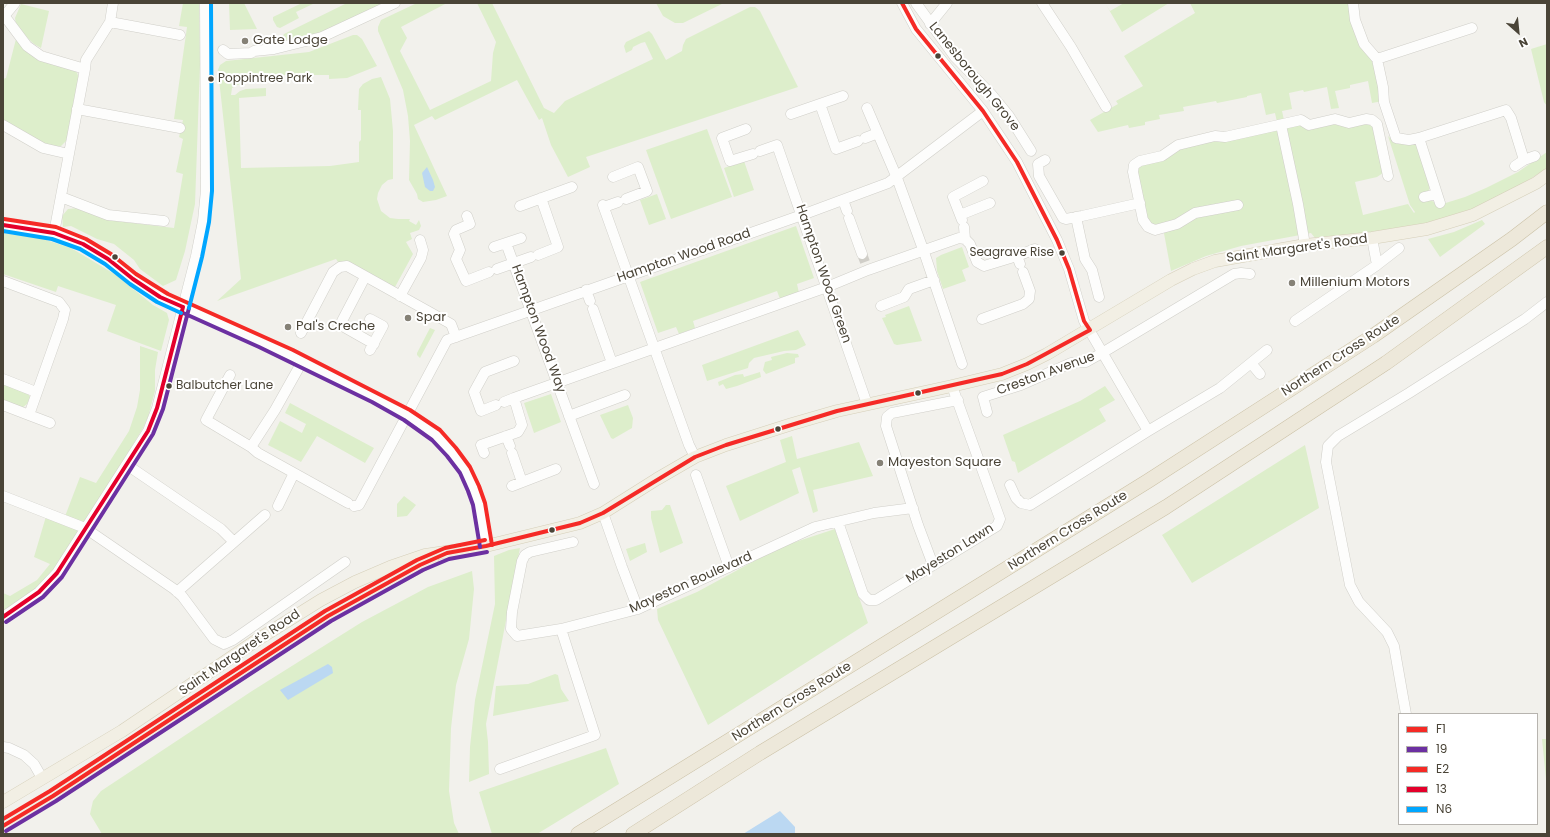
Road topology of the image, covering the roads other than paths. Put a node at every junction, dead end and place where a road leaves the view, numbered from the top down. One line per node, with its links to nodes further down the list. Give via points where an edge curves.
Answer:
1 (16, 3): 10 (street)
2 (113, 3): 11 (street)
3 (205, 3): 15 (street)
4 (395, 3): 15 (street, via 322,37 281,48 228,54 223,50)
5 (902, 3): 23 (street, via 916,29)
6 (916, 3): 12 (street, Lanesborough Grove)
7 (948, 3): 12 (street)
8 (1042, 3): 20 (street)
9 (1353, 3): 16 (street, via 1355,20 1364,44)
10 (4, 15): 17 (street, via 27,46 41,56)
11 (110, 22): 14 (street); 17 (street, via 86,60)
12 (930, 24): 31 (street, Lanesborough Grove, via 1009,116)
13 (1472, 28): 16 (street)
14 (180, 35)
15 (206, 51): 85 (street, via 206,190 203,221)
16 (1377, 59): 30 (street, via 1384,87 1384,102 1396,138)
17 (85, 69): 22 (street)
18 (844, 96): 19 (street)
19 (820, 104): 24 (street); 29 (street, via 836,149)
20 (1106, 107)
21 (867, 108): 29 (street)
22 (78, 109): 27 (street); 32 (street)
23 (982, 111): 40 (street, Hampton Wood Road); 90 (street, via 1016,161 1057,240 1069,269 1084,320)
24 (791, 114)
25 (3, 125): 32 (street, via 43,148)
26 (1281, 125): 38 (street, via 1301,120 1309,125 1335,119 1349,122 1372,120 1377,124); 48 (street, via 1178,144 1162,156 1140,161 1134,165 1133,172); 64 (street)
27 (180, 128)
28 (746, 129): 52 (street, Hampton Wood Green, via 722,138 730,161 778,145)
29 (878, 133): 40 (street)
30 (1419, 138): 35 (street, via 1461,128 1506,110 1512,118); 44 (street, via 1438,199)
31 (1026, 148)
32 (69, 154): 43 (street)
33 (1535, 156): 35 (street)
34 (1046, 160): 54 (street, via 1038,164 1039,176 1061,216 1066,219)
35 (1524, 160): 36 (street)
36 (1515, 166)
37 (1547, 175): 60 (main road, Saint Margaret's Road, via 1473,215 1427,229)
38 (1388, 176)
39 (614, 177): 76 (street, via 638,167 647,191 603,206)
40 (897, 178): 46 (street, Hampton Wood Road); 69 (street)
41 (983, 181): 56 (street, via 953,197)
42 (572, 187): 45 (street)
43 (61, 197): 55 (street, via 108,215); 58 (street)
44 (1424, 197)
45 (541, 198): 50 (street); 71 (street, via 558,247)
46 (843, 200): 52 (street, Hampton Wood Road); 70 (street)
47 (990, 203): 56 (street)
48 (1140, 204): 49 (street, via 1143,220 1148,227 1155,230 1177,224 1195,212); 54 (street)
49 (1238, 205)
50 (520, 206)
51 (1547, 212): 157 (highway, Northern Cross Route, via 1373,336 1181,460)
52 (802, 215): 76 (street, Hampton Wood Road); 79 (street, Hampton Wood Green)
53 (467, 216): 71 (street, via 470,224 456,230 454,234 460,250 456,258 466,281)
54 (1076, 217): 82 (street, via 1085,259 1092,270)
55 (164, 221)
56 (962, 221): 61 (street)
57 (3, 225): 58 (street)
58 (54, 233): 85 (street, via 91,248 133,279)
59 (521, 238): 63 (street)
60 (1372, 238): 64 (main road, Saint Margaret's Road); 73 (street)
61 (965, 239): 69 (street, via 959,238); 72 (street, via 978,262 984,266)
62 (420, 240): 81 (street, via 423,250 421,258)
63 (506, 243): 65 (street); 71 (street, Hampton Wood Way)
64 (1305, 246): 90 (main road, Saint Margaret's Road, via 1230,257 1193,269)
65 (494, 247)
66 (1547, 247): 158 (highway, Northern Cross Route, via 1386,363 1166,507)
67 (1399, 248): 73 (street)
68 (1035, 249): 72 (street)
69 (924, 252): 70 (street); 77 (street)
70 (865, 262): 79 (street)
71 (514, 263): 86 (street, Hampton Wood Way)
72 (1020, 264): 87 (street, via 1030,291 1029,299 1023,304)
73 (1377, 265): 89 (street)
74 (1250, 274): 95 (street, via 1234,274)
75 (365, 276): 81 (street); 88 (street, via 352,311 342,321 344,327 372,347 383,326); 91 (street, via 347,266 333,272)
76 (628, 276): 80 (street, Hampton Wood Road); 93 (street)
77 (934, 280): 84 (street, via 909,289 904,297); 100 (street)
78 (3, 281): 106 (street, via 59,302 65,310)
79 (827, 287): 93 (street); 110 (street, Hampton Wood Green)
80 (586, 290): 86 (street, Hampton Wood Road); 98 (street)
81 (400, 296): 92 (street, via 451,324)
82 (1099, 297)
83 (1547, 302): 150 (street, via 1506,331 1338,436 1328,446 1326,462 1350,585 1359,602 1387,632 1394,646)
84 (880, 306)
85 (183, 307): 97 (street); 122 (street, via 157,408 148,431)
86 (531, 310): 92 (street, Hampton Wood Road); 104 (street, Hampton Wood Way)
87 (982, 318)
88 (370, 319)
89 (1295, 321)
90 (1090, 330): 95 (street); 105 (main road, Saint Margaret's Road, via 1027,364 1002,374)
91 (301, 334)
92 (456, 336): 114 (street, Hampton Wood Road, via 447,340)
93 (654, 348): 98 (street); 121 (street)
94 (1267, 350): 99 (street)
95 (1102, 353): 112 (street, Creston Avenue, via 1086,362 1071,363 1021,385 983,397); 117 (street)
96 (514, 360): 108 (street, via 485,372 474,392 481,411)
97 (302, 362): 114 (street); 119 (street)
98 (612, 363): 104 (street)
99 (1251, 363): 101 (street); 117 (street, via 1220,388)
100 (962, 364)
101 (1260, 374)
102 (230, 375): 119 (street, via 206,420)
103 (3, 379): 106 (street)
104 (557, 382): 108 (street); 115 (street, Hampton Wood Way)
105 (952, 386): 109 (street, Mayeston Lawn); 110 (main road, Saint Margaret's Road)
106 (36, 392): 113 (street)
107 (625, 395): 115 (street)
108 (514, 398): 118 (street, via 522,425)
109 (958, 400): 132 (street, via 892,413 887,417 886,426); 142 (street, Mayeston Lawn, via 1000,519 997,526)
110 (867, 404): 121 (main road, Saint Margaret's Road, via 792,424)
111 (3, 406): 113 (street)
112 (987, 412)
113 (28, 415): 116 (street)
114 (407, 415): 124 (street, Hampton Wood Road, via 360,504 351,504); 139 (street, via 436,435 465,470 479,504)
115 (569, 416): 127 (street, Hampton Wood Way)
116 (50, 423)
117 (1148, 431): 128 (street, via 1030,505 1021,503 1016,498)
118 (509, 445): 120 (street, via 481,445); 126 (street)
119 (252, 447): 124 (street)
120 (484, 453)
121 (695, 457): 133 (main road, Saint Margaret's Road)
122 (127, 465): 136 (street); 137 (street, via 221,529)
123 (556, 469): 126 (street)
124 (294, 473): 131 (street)
125 (696, 475): 143 (street)
126 (522, 482): 129 (street)
127 (594, 484)
128 (1010, 484)
129 (512, 486)
130 (3, 496): 136 (street)
131 (278, 506)
132 (913, 508): 135 (street, Mayeston Boulevard, via 874,513); 142 (street)
133 (603, 513): 139 (main road, Saint Margaret's Road, via 580,523); 146 (street)
134 (265, 515): 137 (street)
135 (838, 522): 142 (street, Mayeston Lawn, via 863,594 869,600 876,600); 143 (street, Mayeston Boulevard, via 814,527)
136 (85, 528): 144 (street); 148 (street, via 57,573 39,592)
137 (234, 542): 144 (street)
138 (573, 542): 149 (street, Mayeston Boulevard, via 525,555 512,612 511,629 517,636)
139 (486, 546): 140 (main road, Saint Margaret's Road)
140 (448, 553): 145 (main road, Saint Margaret's Road, via 425,555 390,567); 147 (main road, Saint Margaret's Road, via 420,565)
141 (345, 562): 144 (street, via 224,644 214,639)
142 (933, 566)
143 (729, 567): 146 (street, Mayeston Boulevard)
144 (177, 592)
145 (326, 597): 147 (main road); 153 (main road, Saint Margaret's Road, via 122,731)
146 (638, 608): 149 (street, Mayeston Boulevard)
147 (335, 612): 154 (main road, Saint Margaret's Road)
148 (3, 617)
149 (560, 629): 152 (street, via 595,735)
150 (1406, 713)
151 (3, 747): 153 (street, via 24,755 34,764)
152 (500, 769)
153 (42, 778): 154 (main road); 155 (main road, Saint Margaret's Road)
154 (53, 796): 156 (main road, Saint Margaret's Road)
155 (3, 802)
156 (3, 826)
157 (578, 834)
158 (633, 834)

